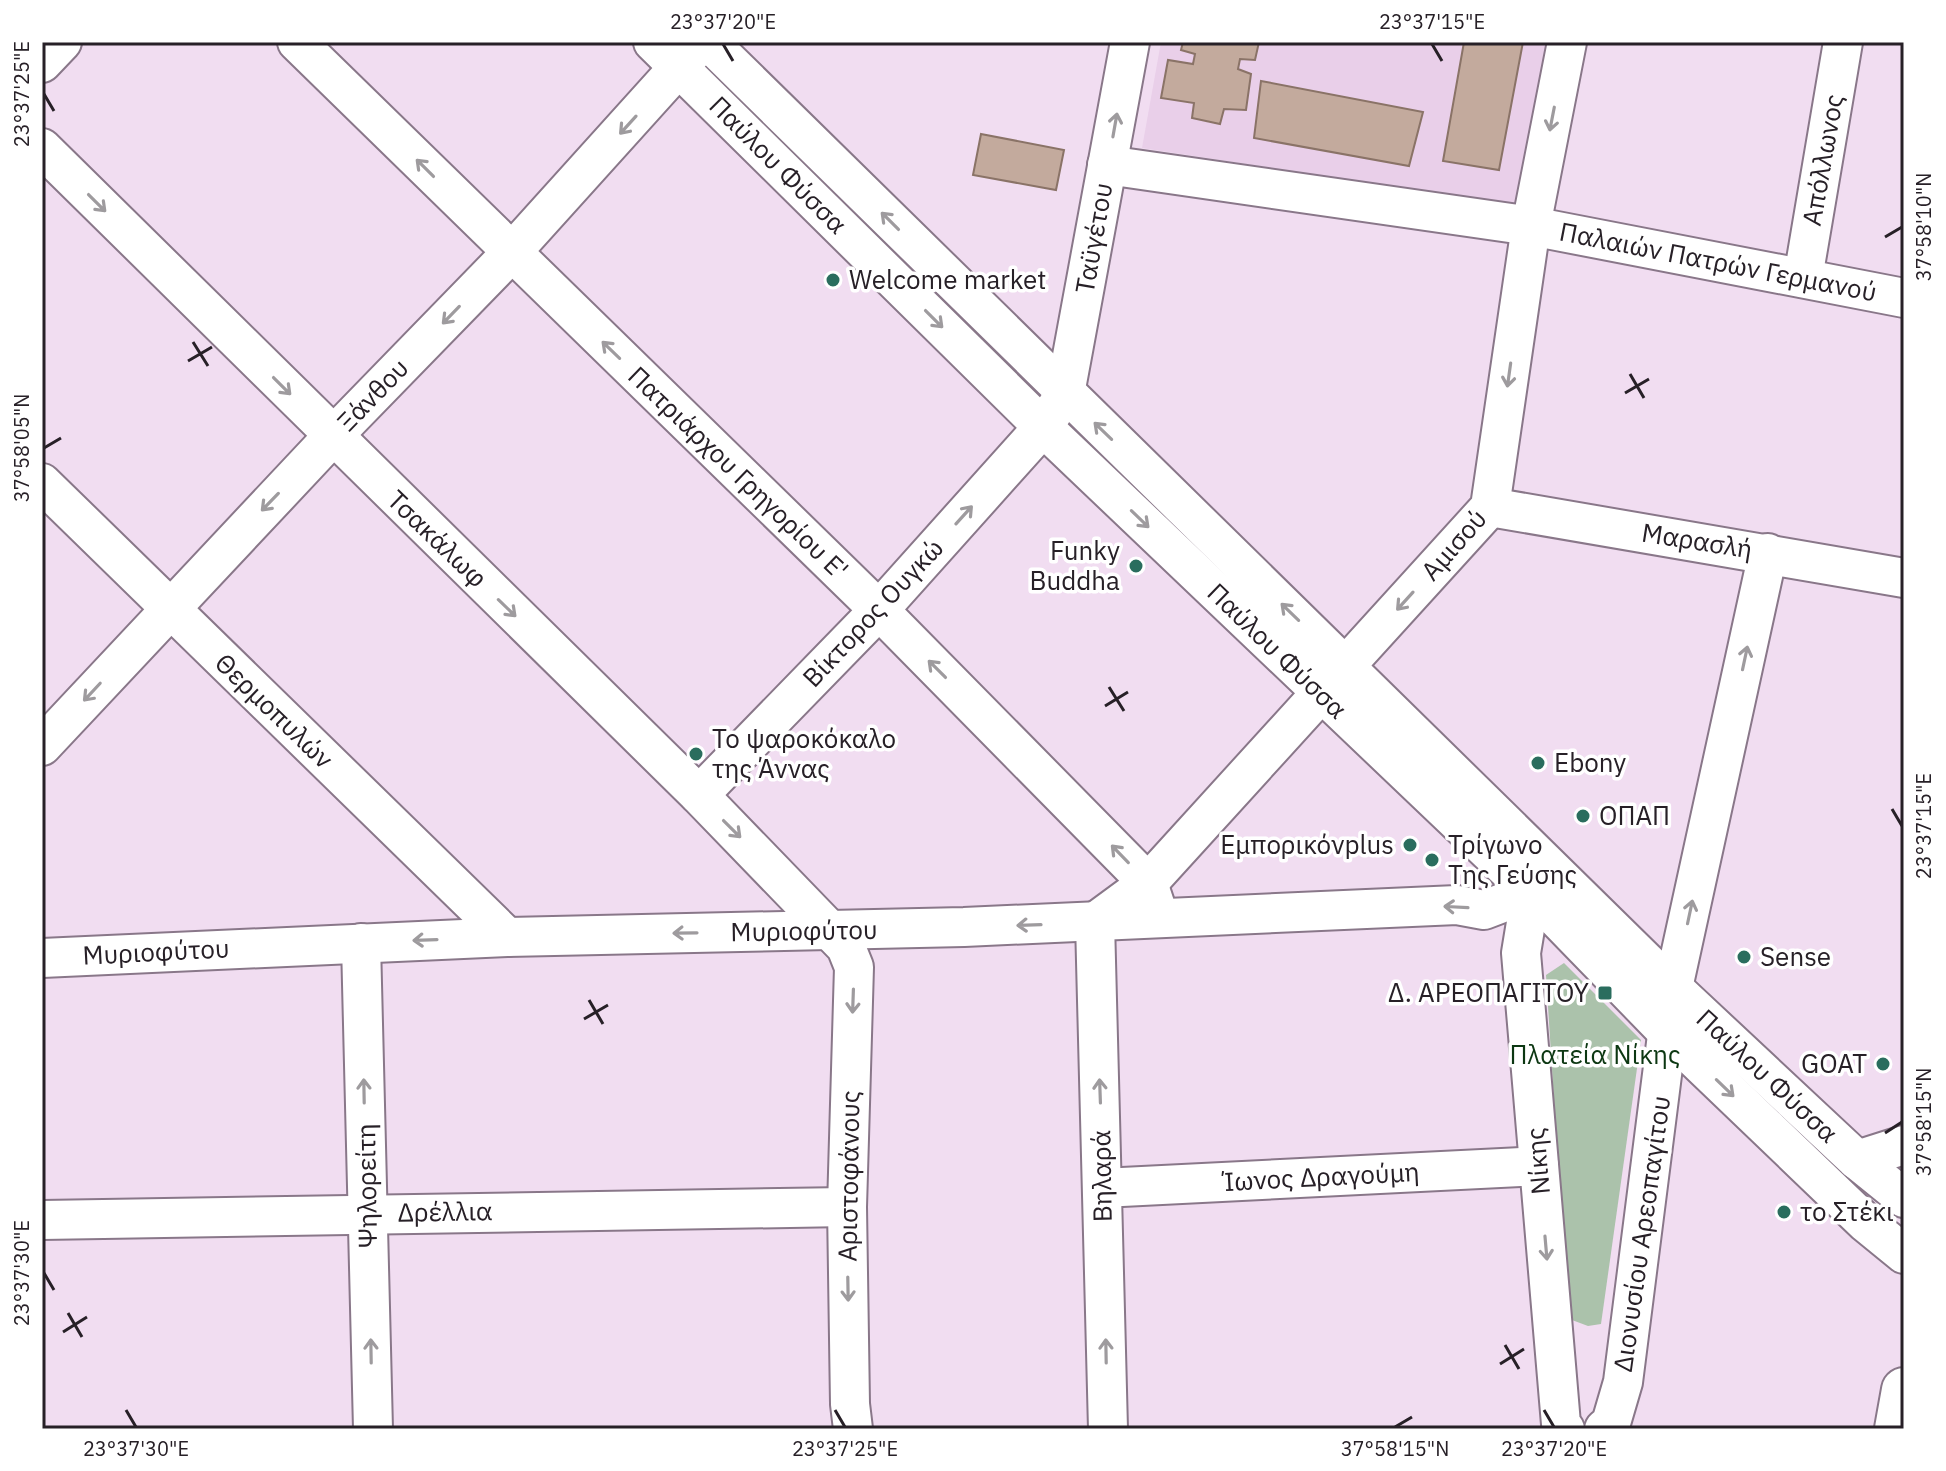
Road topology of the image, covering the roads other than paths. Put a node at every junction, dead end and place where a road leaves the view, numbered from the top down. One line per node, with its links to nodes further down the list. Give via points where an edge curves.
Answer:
1 (62, 42): 8 (street)
2 (297, 42): 12 (street, Πατριάρχου Γρηγορίου Ε', one-way to 2)
3 (709, 42): 15 (street, Παύλου Φύσσα, one-way to 3)
4 (1130, 42): 10 (street, Ταϋγέτου, one-way to 4)
5 (1567, 42): 11 (street, Αμισού, one-way to 11)
6 (1843, 42): 13 (street, Απόλλωνος)
7 (678, 50): 12 (street, Ξάνθου, one-way to 12); 16 (street, Παύλου Φύσσα, one-way to 16)
8 (42, 63)
9 (42, 148): 17 (street, Τσακάλωφ, one-way to 17)
10 (1107, 165): 11 (street, Παλαιών Πατρών Γερμανού); 15 (street, Ταϋγέτου)
11 (1531, 226): 13 (street, Παλαιών Πατρών Γερμανού); 19 (street, Αμισού, one-way to 19)
12 (511, 253): 17 (street, Ξάνθου, one-way to 17); 23 (street, Πατριάρχου Γρηγορίου Ε', one-way to 12)
13 (1803, 278): 14 (street, Παλαιών Πατρών Γερμανού)
14 (1904, 298)
15 (1065, 394): 16 (street, Ταϋγέτου); 24 (street, Παύλου Φύσσα, one-way to 15)
16 (1043, 427): 23 (street, Βίκτορος Ουγκώ, one-way to 16); 25 (street, Παύλου Φύσσα, one-way to 25)
17 (332, 437): 22 (street, Ξάνθου, one-way to 22); 27 (street, Τσακάλωφ, one-way to 27)
18 (42, 483): 22 (street, Θερμοπυλών)
19 (1490, 507): 20 (street, Μαρασλή); 24 (street, Αμισού, one-way to 24)
20 (1768, 553): 21 (street, Μαρασλή); 37 (street, Διονυσίου Αρεοπαγίτου, one-way to 20)
21 (1904, 578)
22 (169, 609): 26 (street, Ξάνθου, one-way to 26); 33 (street, Θερμοπυλών)
23 (879, 610): 27 (street, Βίκτορος Ουγκώ); 29 (street, Πατριάρχου Γρηγορίου Ε', one-way to 23)
24 (1347, 665): 25 (street, Αμισού); 28 (street, Παύλου Φύσσα)
25 (1321, 694): 28 (street, Παύλου Φύσσα); 29 (street, Αμισού)
26 (42, 746)
27 (699, 795): 32 (street, Τσακάλωφ, one-way to 32)
28 (1542, 881): 30 (street, Μυριοφύτου, one-way to 30, via 1484,910 1457,905); 36 (street, Παύλου Φύσσα); 37 (street, Παύλου Φύσσα); 41 (street, Νίκης, via 1521,953)
29 (1148, 883): 30 (street, Πατριάρχου Γρηγορίου Ε'); 31 (street, Αμισού)
30 (1160, 918): 31 (street, Μυριοφύτου)
31 (1095, 922): 32 (street, Μυριοφύτου, one-way to 32); 42 (street, Βηλαρά, one-way to 31)
32 (832, 930): 33 (street, Μυριοφύτου, one-way to 33); 44 (street, Αριστοφάνους, one-way to 44, via 854,967)
33 (507, 937): 34 (street, Μυριοφύτου, one-way to 34)
34 (361, 943): 35 (street, Μυριοφύτου); 45 (street, Ψηλορείτη, one-way to 34)
35 (42, 958)
36 (1623, 987): 37 (street, via 1642,995); 38 (street, Παύλου Φύσσα)
37 (1673, 988): 38 (street, Διονυσίου Αρεοπαγίτου); 40 (street, Παύλου Φύσσα)
38 (1669, 1034): 47 (street, Παύλου Φύσσα, one-way to 47); 53 (street, Διονυσίου Αρεοπαγίτου, via 1623,1382 1611,1423)
39 (1904, 1145): 40 (street)
40 (1857, 1160): 43 (street, Παύλου Φύσσα)
41 (1539, 1166): 42 (street, Ίωνος Δραγούμη); 52 (street, Νίκης, one-way to 52)
42 (1102, 1188): 51 (street, Βηλαρά, one-way to 42)
43 (1904, 1198)
44 (847, 1207): 45 (street, Δρέλλια); 50 (street, Αριστοφάνους, one-way to 50)
45 (367, 1213): 46 (street, Δρέλλια); 49 (street, Ψηλορείτη, one-way to 45)
46 (42, 1220)
47 (1904, 1254)
48 (1904, 1390): 54 (main road)
49 (373, 1429)
50 (853, 1429)
51 (1108, 1429)
52 (1565, 1429)
53 (1604, 1429)
54 (1897, 1429)

